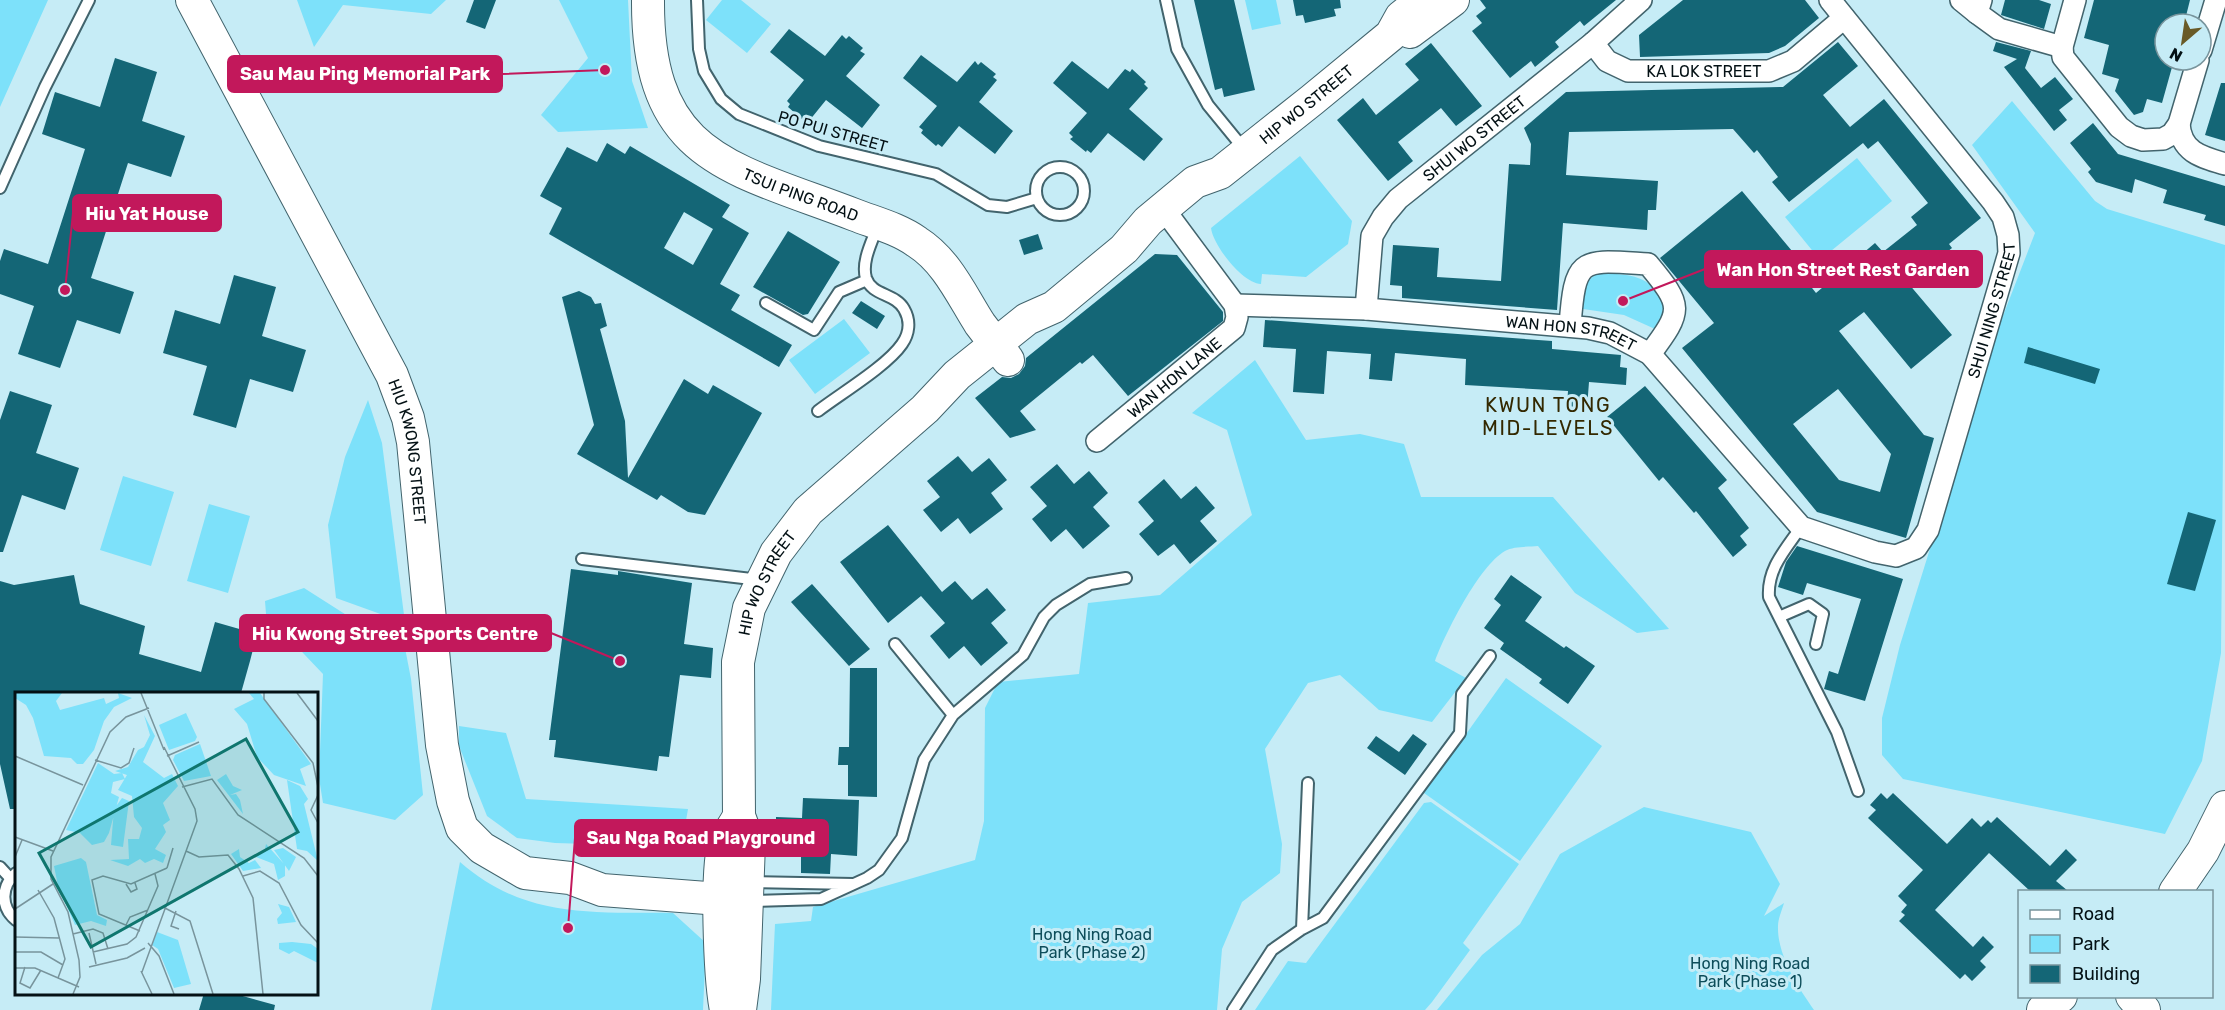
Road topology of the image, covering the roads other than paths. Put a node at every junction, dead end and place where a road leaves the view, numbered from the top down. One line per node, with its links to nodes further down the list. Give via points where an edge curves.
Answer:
1 (89, 0): 19 (lane)
2 (192, 0): 47 (main road, HIU KWONG STREET, via 392,375 408,418 419,487 442,745 459,821 470,838 525,873 570,878 602,890)
3 (648, 0): 22 (main road, TSUI PING ROAD, via 659,88 673,116 693,141 734,169)
4 (697, 0): 20 (lane, PO PUI STREET, via 704,71 721,99 739,114 819,146 936,174 988,205 1007,207)
5 (1166, 0): 17 (lane, via 1177,49 1208,105)
6 (1641, 0): 13 (street, SHUI WO STREET)
7 (1830, 0): 12 (street, SHUI NING STREET)
8 (1960, 0): 11 (street)
9 (2075, 0): 14 (street)
10 (1443, 1): 17 (main road, HIP WO STREET, via 1413,31 1392,35)
11 (1979, 6): 14 (street, via 1999,29)
12 (1844, 18): 13 (street, KA LOK STREET, via 1792,61 1769,71 1628,71 1607,61); 32 (street, SHUI NING STREET, via 1993,202 2003,217 2009,253 1928,530 1916,548 1896,556)
13 (1593, 43): 26 (street, SHUI WO STREET, via 1398,199 1372,236)
14 (2062, 47): 16 (street, via 2064,57 2096,98 2119,127 2132,136 2163,139)
15 (2194, 72): 16 (street)
16 (2179, 124): 18 (street, via 2180,137 2190,151)
17 (1246, 152): 21 (main road, HIP WO STREET, via 1220,173 1195,182)
18 (2225, 164)
19 (0, 188)
20 (1037, 198): 20 (lane, via 1037,183 1052,168 1067,167 1083,185 1082,201 1070,213 1054,214)
21 (1170, 216): 25 (street); 28 (main road, HIP WO STREET, via 1148,221 1124,249 1054,307 1027,319)
22 (879, 224): 23 (lane, via 865,263); 28 (main road, TSUI PING ROAD, via 915,240 939,260)
23 (867, 280): 24 (lane, via 839,292 814,330); 30 (lane, via 872,288 895,299 904,309 909,321 907,334 891,355)
24 (766, 303)
25 (1235, 305): 26 (street, WAN HON STREET); 31 (street, WAN HON LANE, via 1234,328 1226,336)
26 (1366, 309): 27 (street, WAN HON STREET)
27 (1570, 326): 29 (street, WAN HON STREET, via 1610,333); 29 (street, via 1573,285 1588,265 1600,261 1648,264 1671,292 1675,313 1672,324)
28 (1002, 352): 35 (main road, HIP WO STREET, via 957,375 925,409 808,511)
29 (1650, 354): 32 (street, WAN HON STREET)
30 (818, 411)
31 (1097, 441)
32 (1801, 527): 36 (lane, via 1779,557 1768,583 1769,597)
33 (582, 559): 35 (lane)
34 (1126, 578): 40 (lane, via 1090,584 1056,604 1044,617 1023,655)
35 (760, 580): 47 (main road, HIP WO STREET, via 740,645 739,816 725,841)
36 (1779, 617): 38 (lane, via 1809,604 1823,614); 42 (lane, via 1837,732)
37 (895, 644): 40 (lane)
38 (1816, 644)
39 (1490, 656): 50 (lane, via 1462,694 1460,733 1323,918)
40 (953, 715): 46 (lane, via 924,760 896,850 879,870)
41 (1308, 783): 50 (lane)
42 (1858, 791)
43 (2225, 807): 48 (main road, via 2203,851)
44 (0, 867): 45 (lane)
45 (13, 875): 49 (lane, via 4,903)
46 (856, 884): 47 (lane); 47 (lane, via 820,899)
47 (734, 889): 53 (main road, HIP WO STREET); 54 (main road, HIP WO STREET, via 744,979)
48 (2176, 890)
49 (15, 920)
50 (1302, 929): 55 (lane, via 1272,950)
51 (2058, 998): 56 (main road)
52 (2134, 998): 57 (main road)
53 (726, 1010)
54 (740, 1010)
55 (1233, 1010)
56 (2043, 1010)
57 (2144, 1010)

